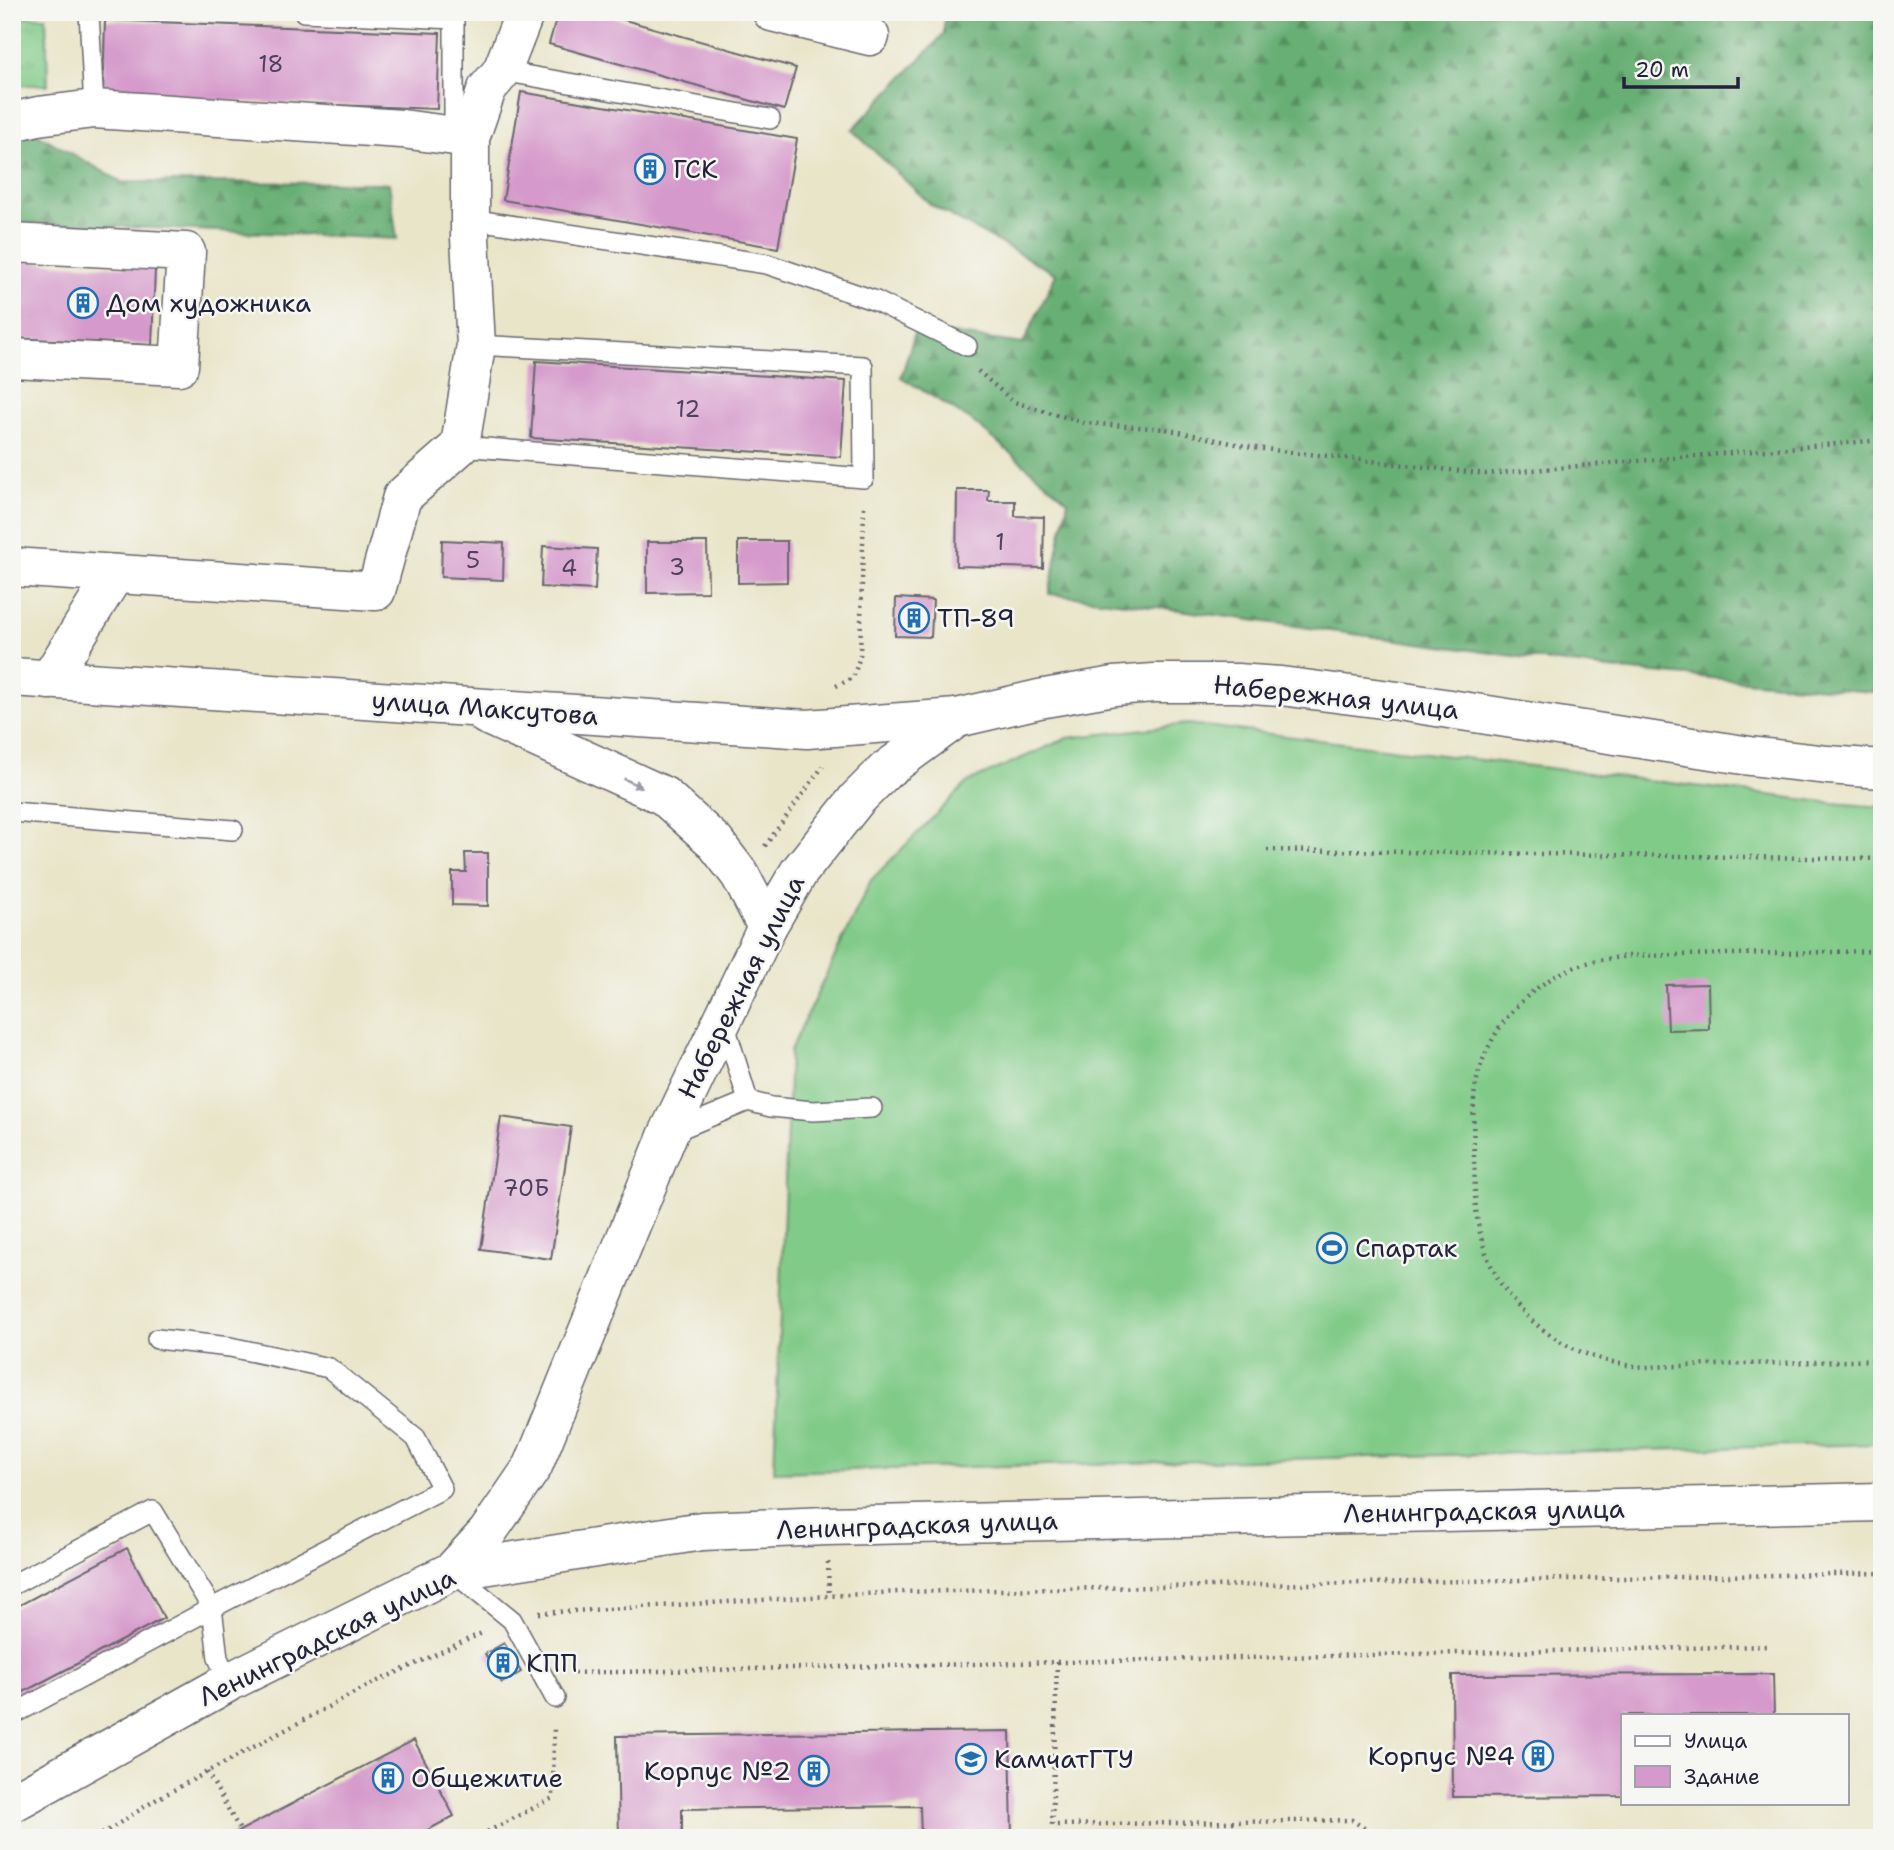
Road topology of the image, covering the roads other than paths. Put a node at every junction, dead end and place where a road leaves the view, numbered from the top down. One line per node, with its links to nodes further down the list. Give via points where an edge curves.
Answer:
1 (89, 12): 7 (lane)
2 (303, 12): 10 (lane, via 454,19)
3 (525, 12): 6 (main road)
4 (772, 12): 5 (main road)
5 (870, 36)
6 (502, 71): 8 (lane); 10 (main road, via 486,89)
7 (94, 110): 9 (main road); 10 (main road, via 402,129)
8 (770, 119)
9 (12, 122)
10 (462, 137): 11 (main road)
11 (470, 219): 13 (main road); 14 (lane, via 767,264 876,301)
12 (12, 243): 15 (main road, via 186,252 179,366)
13 (475, 345): 16 (main road); 16 (lane, via 863,366 864,478)
14 (967, 346)
15 (12, 358)
16 (460, 446): 18 (main road, via 402,497 376,591)
17 (12, 567): 18 (main road)
18 (115, 574): 19 (main road)
19 (31, 679): 20 (main road, улица Максутова)
20 (465, 706): 21 (main road, улица Максутова, via 807,729); 25 (main road, one-way to 25, via 664,796 714,841 740,875)
21 (957, 718): 22 (main road, Набережная улица, via 1114,686 1237,683 1398,701 1750,756); 25 (main road, Набережная улица, via 886,769 857,799 799,872)
22 (1882, 769)
23 (12, 812): 24 (lane)
24 (233, 830)
25 (767, 927): 26 (main road, Набережная улица)
26 (723, 1019): 27 (lane); 29 (main road, Набережная улица)
27 (748, 1101): 28 (lane, via 813,1111); 29 (lane)
28 (872, 1108)
29 (667, 1134): 32 (main road, Набережная улица, via 533,1466 487,1534)
30 (158, 1339): 34 (lane, via 230,1347 329,1368 416,1438 442,1489)
31 (1882, 1502): 32 (main road, Ленинградская улица, via 716,1531)
32 (452, 1571): 35 (main road, Ленинградская улица); 36 (lane, via 512,1620)
33 (12, 1585): 34 (lane, via 153,1511)
34 (212, 1608): 35 (lane, via 218,1658); 37 (lane)
35 (229, 1682): 38 (main road, Ленинградская улица)
36 (555, 1698)
37 (12, 1715)
38 (12, 1803)

